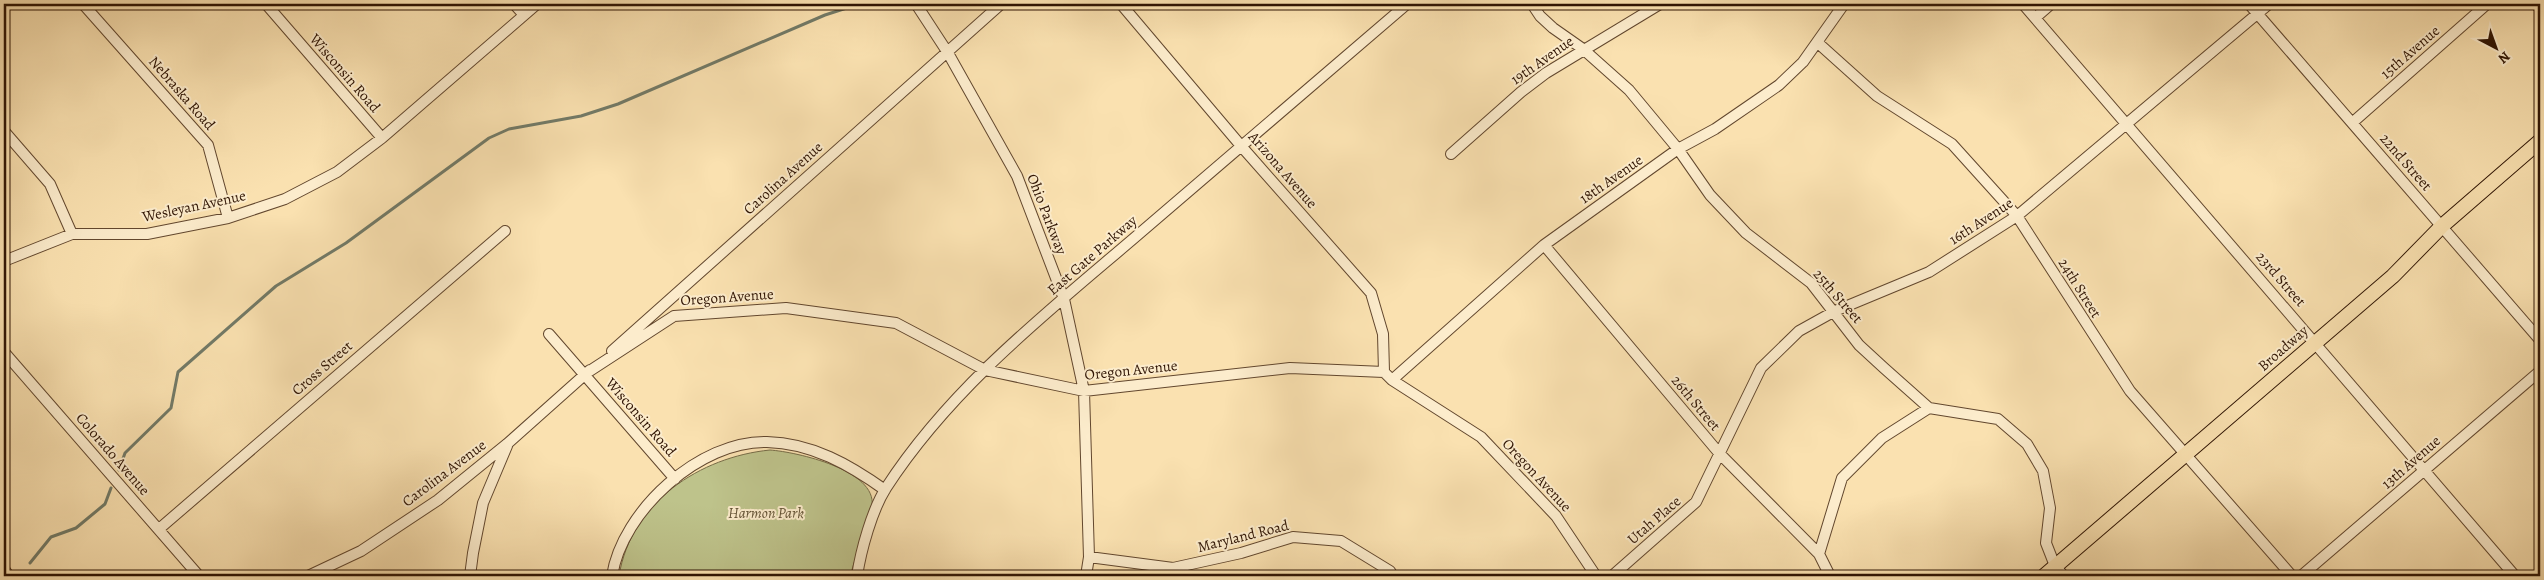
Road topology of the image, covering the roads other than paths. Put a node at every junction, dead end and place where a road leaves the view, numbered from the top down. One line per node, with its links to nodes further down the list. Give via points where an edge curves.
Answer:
1 (83, 4): 34 (street, Nebraska Road, via 208,145)
2 (266, 4): 28 (street, Wisconsin Road)
3 (514, 4): 19 (street)
4 (537, 4): 19 (street, Wesleyan Avenue)
5 (916, 4): 24 (street, Ohio Parkway)
6 (1001, 4): 24 (street, Carolina Avenue)
7 (1121, 4): 30 (street, Arizona Avenue)
8 (1406, 4): 30 (street, East Gate Parkway)
9 (1532, 4): 23 (street, 25th Street, via 1540,16)
10 (1660, 4): 23 (street, 19th Avenue)
11 (1844, 4): 22 (street, 18th Avenue)
12 (2023, 4): 21 (street, 23rd Street)
13 (2051, 4): 21 (street)
14 (2249, 4): 20 (street, 22nd Street)
15 (2269, 4): 20 (street, 16th Avenue)
16 (2487, 4): 26 (street, 15th Avenue)
17 (2536, 4): 18 (street)
18 (2540, 9)
19 (523, 14): 28 (street, Wesleyan Avenue)
20 (2258, 14): 25 (street, 16th Avenue); 26 (street, 22nd Street)
21 (2035, 18): 25 (street, 23rd Street)
22 (1818, 43): 31 (street, 18th Avenue, via 1779,85 1715,129); 33 (street, 24th Street, via 1877,96 1952,144)
23 (1583, 49): 31 (street, 25th Street, via 1629,90); 32 (street, 19th Avenue, via 1521,92)
24 (948, 52): 40 (street, Ohio Parkway, via 1017,176); 48 (street, Carolina Avenue)
25 (2126, 123): 33 (street, 16th Avenue); 44 (street, 23rd Street)
26 (2352, 123): 35 (street, 22nd Street)
27 (4, 131): 37 (street, via 50,184)
28 (382, 138): 34 (street, Wesleyan Avenue, via 337,172 285,199)
29 (2540, 141): 35 (main road, Broadway)
30 (1242, 147): 40 (street, East Gate Parkway); 49 (street, Arizona Avenue, via 1372,293 1383,334)
31 (1678, 149): 38 (street, 18th Avenue); 41 (street, 25th Street, via 1710,195 1746,233 1811,283)
32 (1451, 154)
33 (2017, 216): 41 (street, 16th Avenue, via 1928,272); 54 (street, 24th Street, via 2125,383)
34 (228, 218): 37 (street, Wesleyan Avenue, via 147,234)
35 (2442, 226): 43 (street, 22nd Street); 44 (main road, Broadway, via 2392,276)
36 (505, 231): 58 (street, Cross Street)
37 (72, 234): 39 (street, Wesleyan Avenue)
38 (1544, 245): 49 (street, 18th Avenue); 53 (street, 26th Street)
39 (4, 261)
40 (1064, 298): 46 (street, East Gate Parkway); 50 (street, Ohio Parkway)
41 (1835, 311): 51 (street, 25th Street, via 1859,345); 53 (street, 16th Avenue, via 1798,331 1761,368)
42 (549, 334): 48 (street)
43 (2540, 340)
44 (2315, 342): 54 (main road, Broadway); 55 (street, 23rd Street)
45 (4, 352): 58 (street, Colorado Avenue)
46 (985, 370): 48 (street, Oregon Avenue, via 896,324 786,308 674,316); 50 (street, Oregon Avenue); 57 (street, East Gate Parkway, via 932,429)
47 (2540, 371): 55 (street, 13th Avenue)
48 (585, 374): 52 (street, Carolina Avenue); 56 (street, Wisconsin Road)
49 (1388, 376): 50 (street, Oregon Avenue, via 1290,368); 71 (street, Oregon Avenue, via 1481,437 1556,516)
50 (1084, 391): 60 (street, Ohio Parkway)
51 (1929, 408): 59 (street, via 1882,438 1842,478); 62 (street, via 1998,419 2027,444 2043,471 2050,508 2046,543)
52 (508, 444): 65 (street, Carolina Avenue, via 438,500 361,551); 66 (street, via 483,503)
53 (1718, 453): 59 (street, 26th Street); 72 (street, Utah Place, via 1696,502)
54 (2185, 456): 62 (main road, Broadway); 75 (street, 24th Street)
55 (2424, 470): 76 (street, 13th Avenue); 77 (street, 23rd Street)
56 (674, 479): 57 (street, via 721,452 766,442 826,454); 67 (street, via 636,518 622,543)
57 (885, 490): 68 (street, East Gate Parkway)
58 (159, 529): 64 (street, Colorado Avenue)
59 (1819, 554): 73 (street, 26th Street)
60 (1089, 557): 69 (street, Ohio Parkway); 70 (street, Maryland Road, via 1173,568 1293,537 1341,541)
61 (4, 569): 63 (street)
62 (2060, 571): 74 (main road, Broadway)
63 (9, 576)
64 (199, 576)
65 (308, 576)
66 (470, 576)
67 (612, 576)
68 (857, 576)
69 (1086, 576)
70 (1393, 576)
71 (1596, 576)
72 (1612, 576)
73 (1830, 576)
74 (2044, 576)
75 (2292, 576)
76 (2302, 576)
77 (2515, 576)

